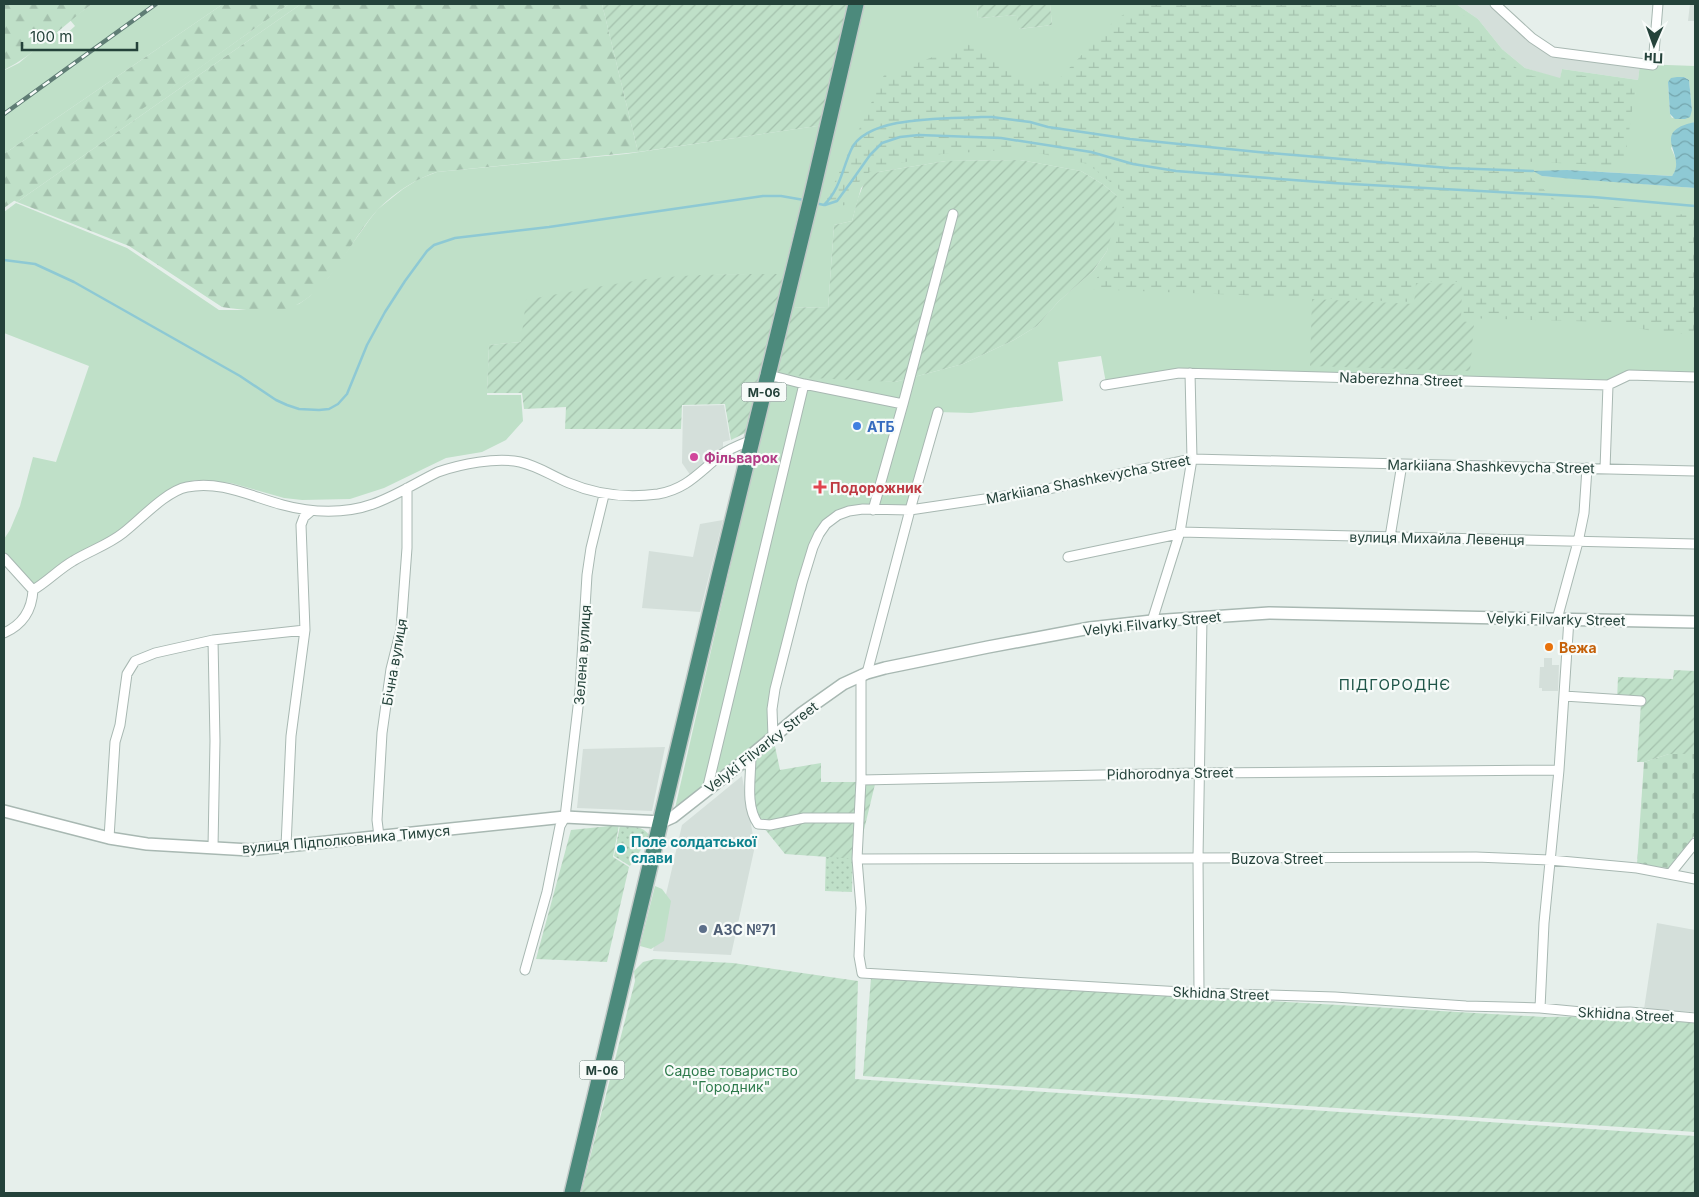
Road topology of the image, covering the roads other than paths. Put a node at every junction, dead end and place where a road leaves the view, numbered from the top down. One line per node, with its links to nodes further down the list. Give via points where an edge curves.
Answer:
1 (856, 4): 6 (highway, М-06)
2 (1494, 4): 3 (street, via 1553,52 1653,65)
3 (1658, 4)
4 (953, 214): 11 (street)
5 (1190, 373): 9 (street, Naberezhna Street, via 1164,374); 10 (street, Naberezhna Street); 14 (street)
6 (766, 374): 8 (street); 13 (highway, М-06)
7 (1695, 377): 10 (street, Naberezhna Street, via 1629,374)
8 (804, 384): 11 (street); 47 (street)
9 (1104, 385)
10 (1608, 385): 17 (street)
11 (902, 404): 21 (street)
12 (938, 412): 22 (street)
13 (752, 440): 20 (street, via 722,454 697,477 672,491); 51 (highway, М-06)
14 (1192, 458): 15 (street, Markiiana Shashkevycha Street); 22 (street, Markiiana Shashkevycha Street, via 1038,491); 24 (street)
15 (1402, 464): 16 (street, Markiiana Shashkevycha Street); 25 (street)
16 (1587, 468): 17 (street, Markiiana Shashkevycha Street); 26 (street)
17 (1605, 469): 18 (street, Markiiana Shashkevycha Street)
18 (1695, 471)
19 (407, 488): 20 (street, via 449,468 506,460 536,467 568,483); 23 (street, via 357,508); 52 (street, Бічна вулиця, via 407,548 401,629 391,669 382,733)
20 (604, 495): 49 (street, Зелена вулиця, via 587,575 580,690)
21 (873, 510): 22 (street, Markiiana Shashkevycha Street); 42 (street, Markiiana Shashkevycha Street, via 838,515 819,534 802,583 775,689 772,709)
22 (910, 510): 39 (street)
23 (311, 511): 30 (street, via 283,506 229,488 185,487 154,506 122,534 73,560); 36 (street, via 301,525)
24 (1179, 533): 25 (street, вулиця Михайла Левенця); 28 (street, вулиця Михайла Левенця); 34 (street)
25 (1390, 537): 26 (street, вулиця Михайла Левенця)
26 (1578, 542): 27 (street, вулиця Михайла Левенця); 32 (street)
27 (1695, 544)
28 (1068, 557)
29 (4, 558): 30 (street)
30 (33, 590): 37 (street, via 27,613 14,629)
31 (1202, 618): 32 (street, Velyki Filvarky Street, via 1269,613); 34 (street, Velyki Filvarky Street); 45 (street)
32 (1557, 619): 33 (street, Velyki Filvarky Street)
33 (1569, 619): 35 (street, Velyki Filvarky Street); 40 (street)
34 (1152, 621): 39 (street, Velyki Filvarky Street, via 1081,630)
35 (1695, 622)
36 (305, 630): 38 (street); 55 (street, via 291,736)
37 (4, 633)
38 (213, 640): 53 (street, via 148,656 130,666 115,742); 56 (street)
39 (864, 674): 42 (street, Velyki Filvarky Street, via 842,684); 46 (street)
40 (1564, 696): 41 (street); 44 (street)
41 (1642, 701)
42 (774, 737): 43 (street, Velyki Filvarky Street)
43 (751, 756): 47 (street, Velyki Filvarky Street); 50 (street, via 751,804 758,824 770,825 804,818)
44 (1559, 770): 45 (street, Pidhorodnya Street); 59 (street)
45 (1199, 773): 46 (street, Pidhorodnya Street); 57 (street)
46 (861, 780): 50 (street)
47 (707, 790): 51 (street, Velyki Filvarky Street)
48 (4, 812): 53 (street, вулиця Підполковника Тимуся)
49 (565, 817): 51 (street, вулиця Підполковника Тимуся); 52 (street, вулиця Підполковника Тимуся); 62 (street, Зелена вулиця, via 560,826 547,892)
50 (859, 818): 58 (street)
51 (662, 822): 66 (highway, М-06)
52 (379, 836): 55 (street, вулиця Підполковника Тимуся)
53 (109, 838): 56 (street, вулиця Підполковника Тимуся, via 147,844)
54 (1695, 844): 60 (street)
55 (286, 846): 56 (street, вулиця Підполковника Тимуся, via 250,850)
56 (213, 847)
57 (1198, 858): 58 (street, Buzova Street); 59 (street, Buzova Street, via 1476,857); 63 (street)
58 (856, 859): 63 (street, Skhidna Street, via 862,973)
59 (1550, 860): 60 (street, Buzova Street); 64 (street)
60 (1670, 874): 61 (street, Buzova Street)
61 (1695, 879)
62 (525, 970)
63 (1199, 993): 64 (street, Skhidna Street)
64 (1540, 1008): 65 (street, Skhidna Street)
65 (1695, 1018)
66 (572, 1193)

